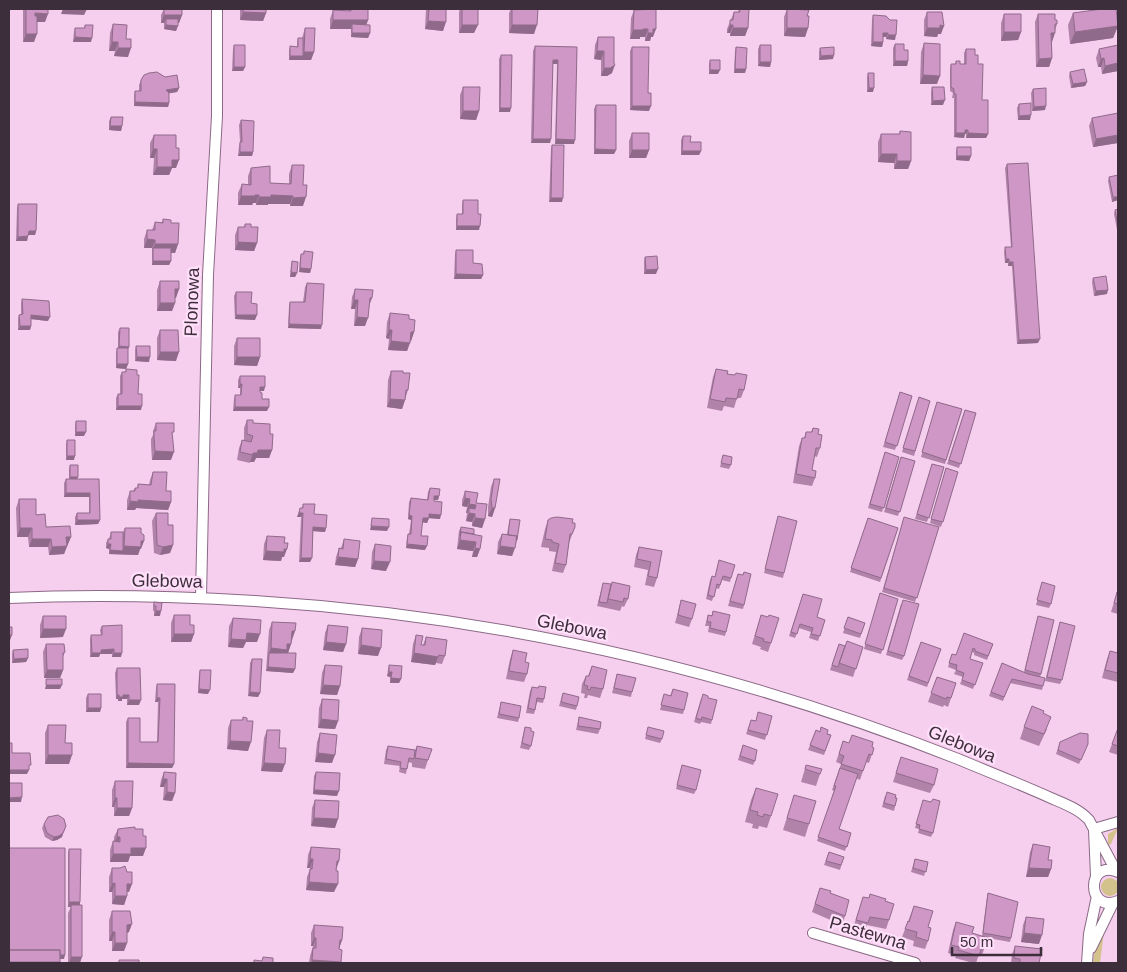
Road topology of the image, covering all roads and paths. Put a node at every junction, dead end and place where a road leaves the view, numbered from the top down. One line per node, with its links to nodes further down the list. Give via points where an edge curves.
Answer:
1 (217, 9): 2 (street, Plonowa, via 217,116 208,275)
2 (201, 597): 3 (street, Glebowa); 5 (street, Glebowa, via 322,605 429,618 578,644 684,669 905,738 1076,809 1089,820)
3 (9, 598)
4 (1118, 822): 5 (street)
5 (1094, 830): 6 (street, Glebowa); 7 (street)
6 (1117, 871): 7 (street, via 1105,870)
7 (1096, 876): 8 (street, via 1093,886)
8 (1097, 896): 9 (street, via 1104,902); 11 (street, via 1088,934)
9 (1116, 902): 11 (street)
10 (813, 933): 12 (street, Pastewna)
11 (1089, 951): 13 (street)
12 (915, 963)
13 (1087, 963)

